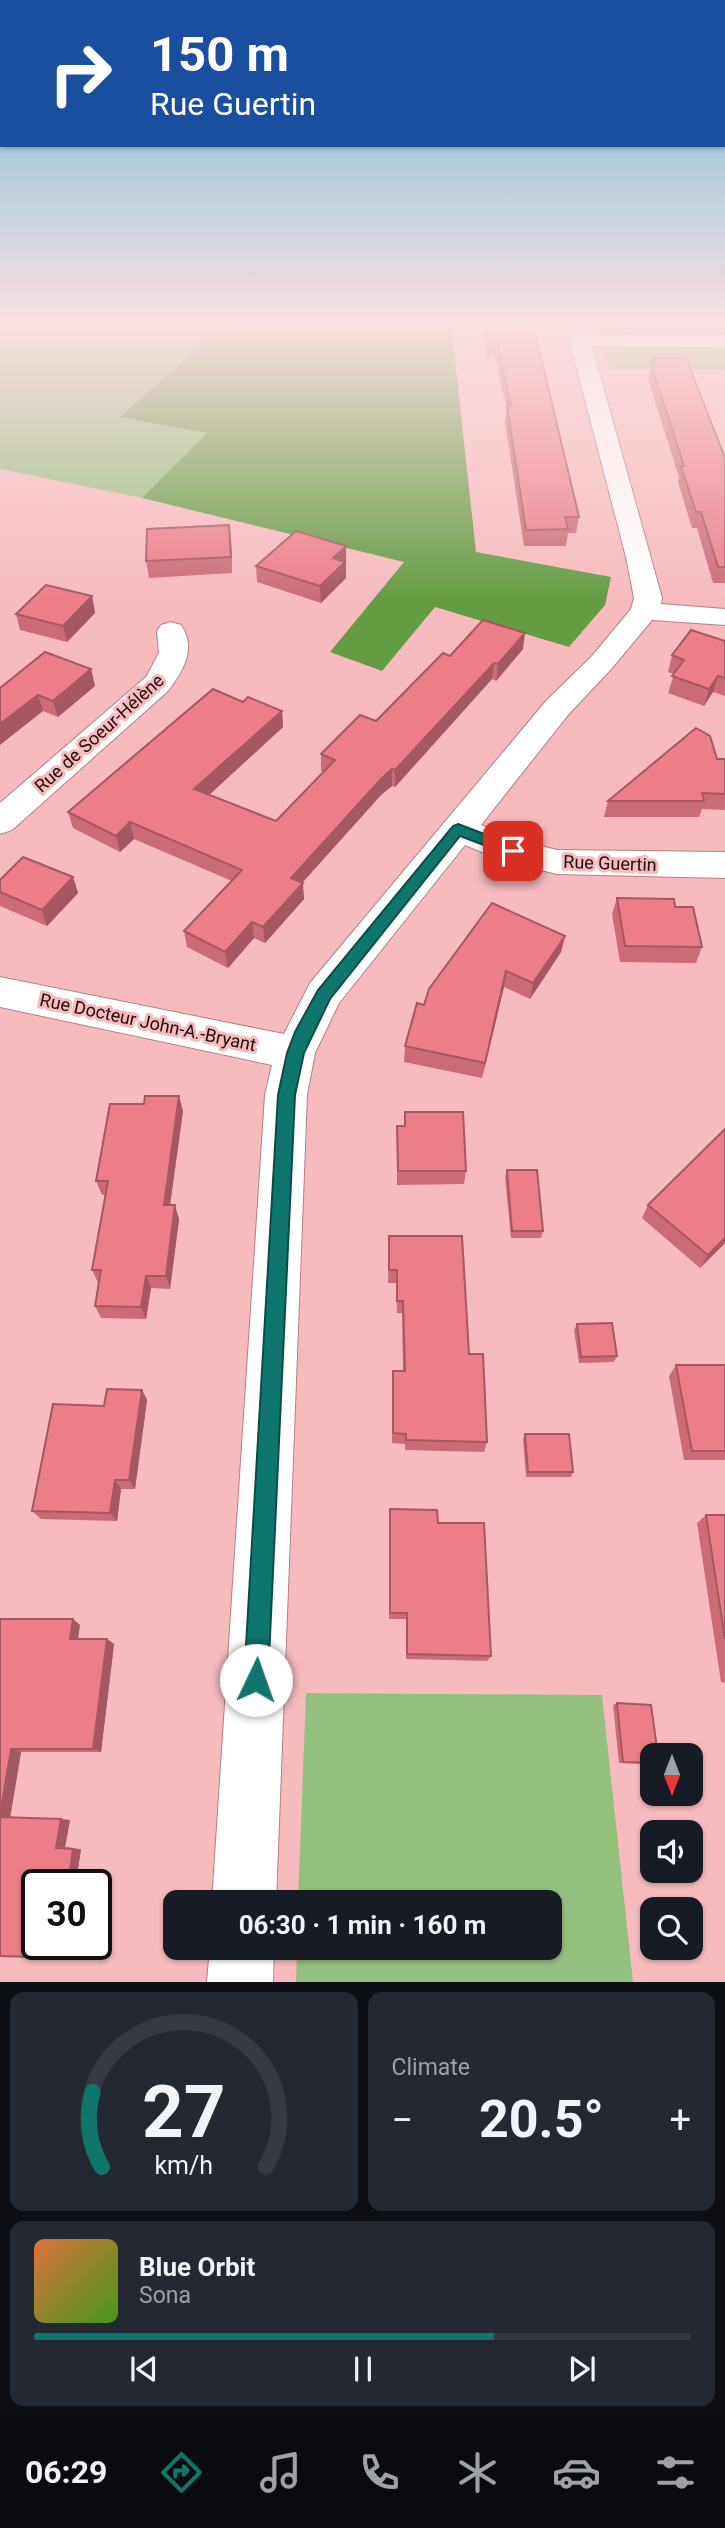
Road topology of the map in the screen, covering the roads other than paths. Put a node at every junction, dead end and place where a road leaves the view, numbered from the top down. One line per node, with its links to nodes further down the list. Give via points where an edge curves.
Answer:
1 (600, 415): 2 (street, via 639,557 648,598)
2 (645, 611): 3 (street); 6 (street, via 557,708)
3 (725, 617)
4 (171, 631): 5 (street, Rue de Soeur-Hélène, via 175,641 172,662 157,684)
5 (0, 822)
6 (458, 829): 7 (street, Rue Guertin, via 557,862); 9 (street, via 324,994)
7 (725, 864)
8 (0, 992): 9 (street, Rue Docteur John-A.-Bryant)
9 (295, 1053): 10 (street, via 286,1095)
10 (245, 1890)
11 (241, 1960): 12 (street)
12 (240, 1982)

